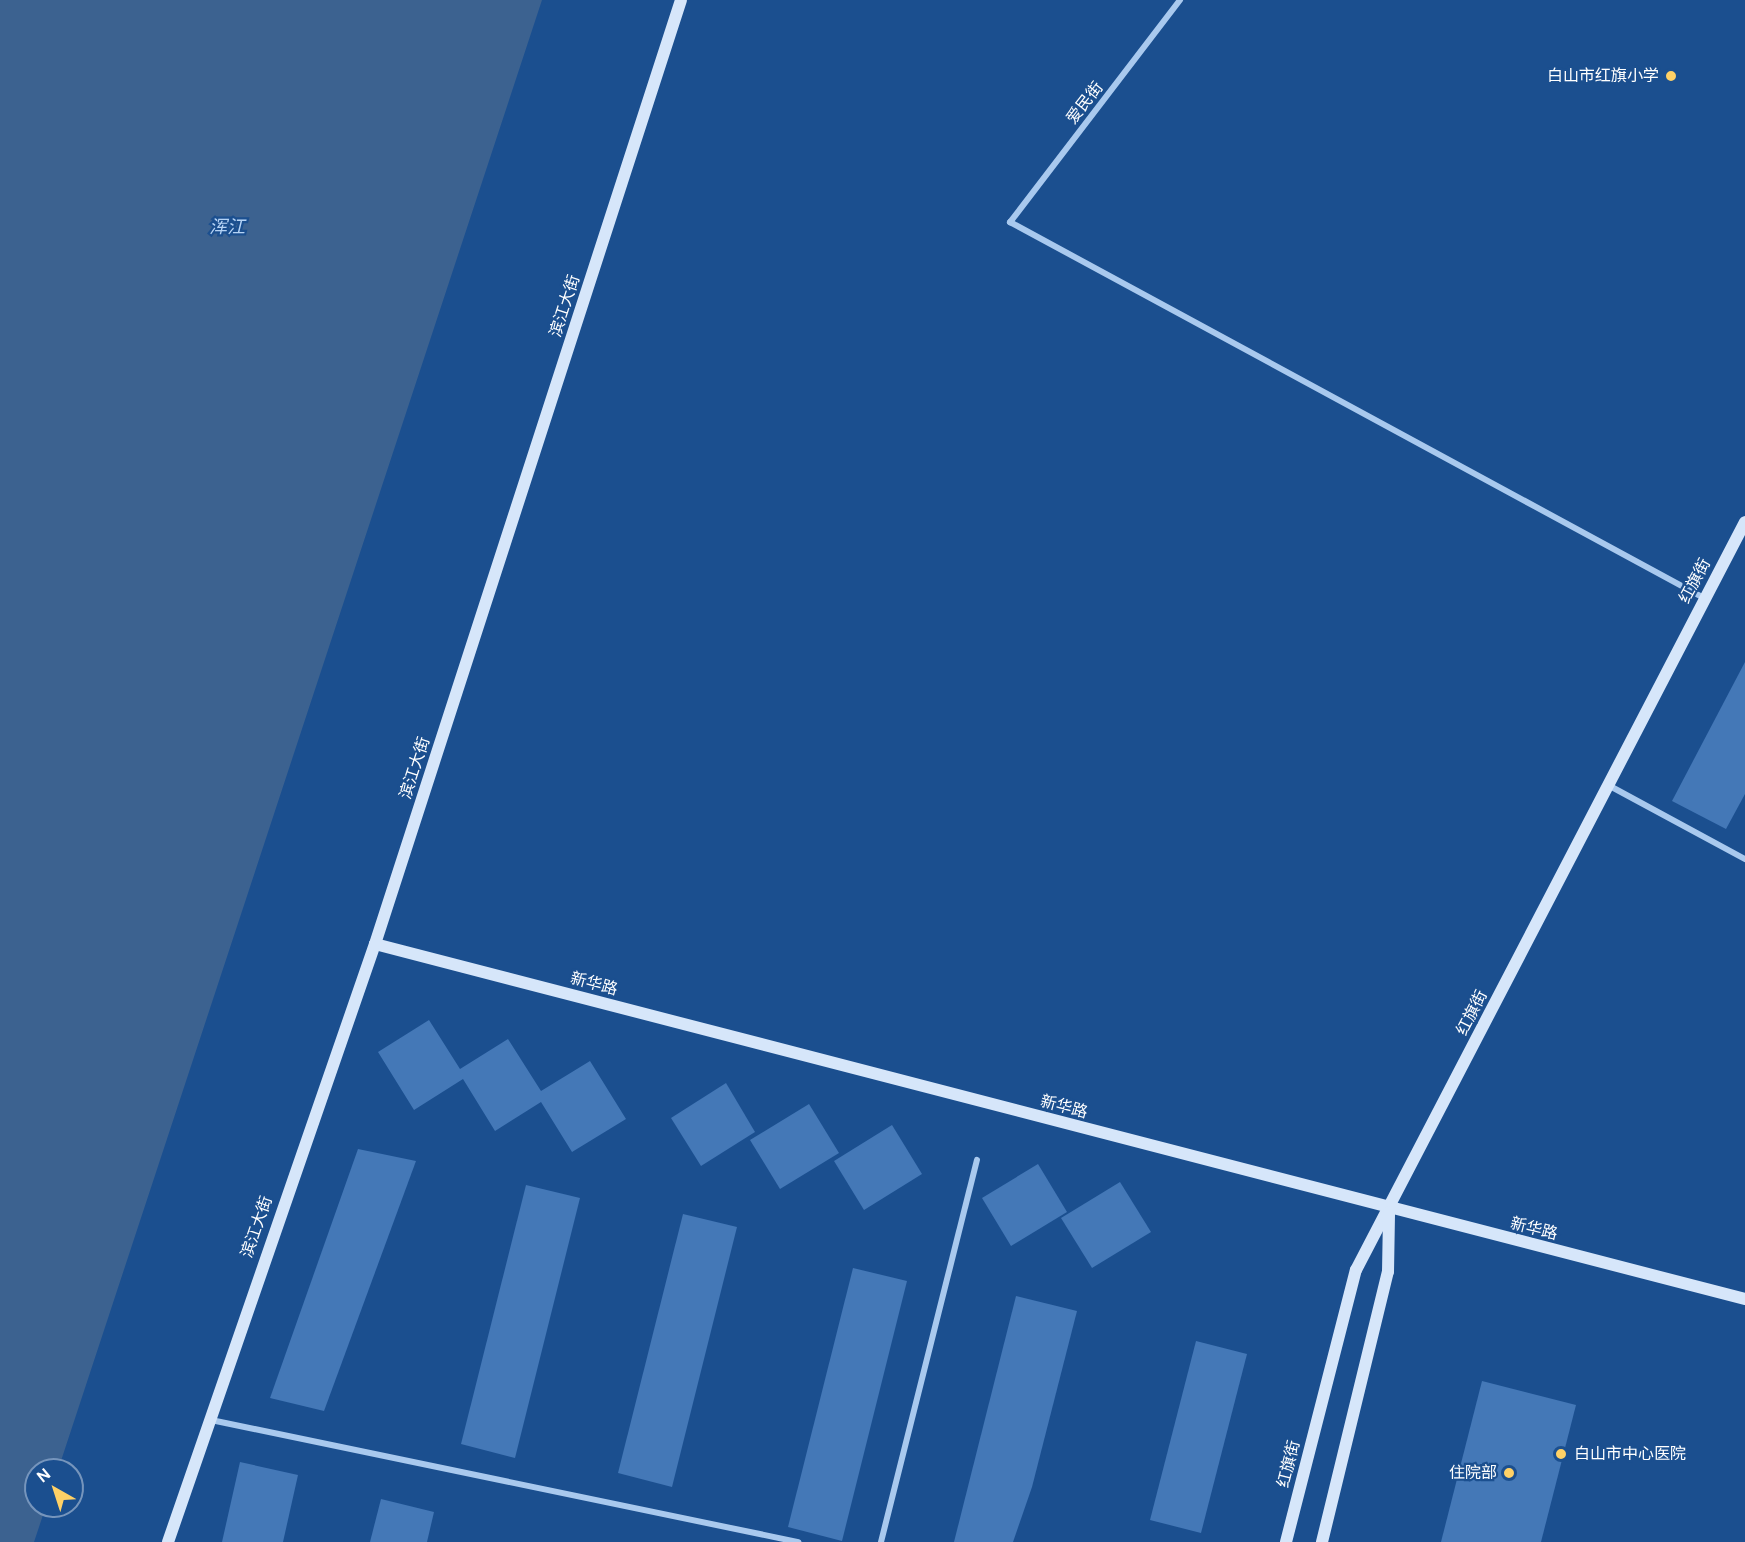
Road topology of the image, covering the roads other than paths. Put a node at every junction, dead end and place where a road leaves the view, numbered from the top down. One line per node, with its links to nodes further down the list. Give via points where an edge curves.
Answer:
1 (681, 0): 8 (main road, 滨江大街)
2 (1180, 0): 5 (street, 爱民街, via 1010,222)
3 (1745, 522): 4 (main road, 红旗街)
4 (1742, 535): 5 (main road, 红旗街)
5 (1704, 598): 6 (main road, 红旗街)
6 (1607, 785): 7 (street); 10 (main road, 红旗街)
7 (1745, 859)
8 (375, 944): 10 (main road, 新华路); 12 (main road, 滨江大街)
9 (977, 1160): 15 (street)
10 (1389, 1210): 11 (main road, 新华路); 16 (main road, 红旗街, via 1356,1270); 17 (main road, via 1388,1272)
11 (1745, 1299)
12 (207, 1419): 13 (main road, 滨江大街); 14 (street)
13 (168, 1542)
14 (798, 1542)
15 (881, 1542)
16 (1286, 1542)
17 (1322, 1542)

